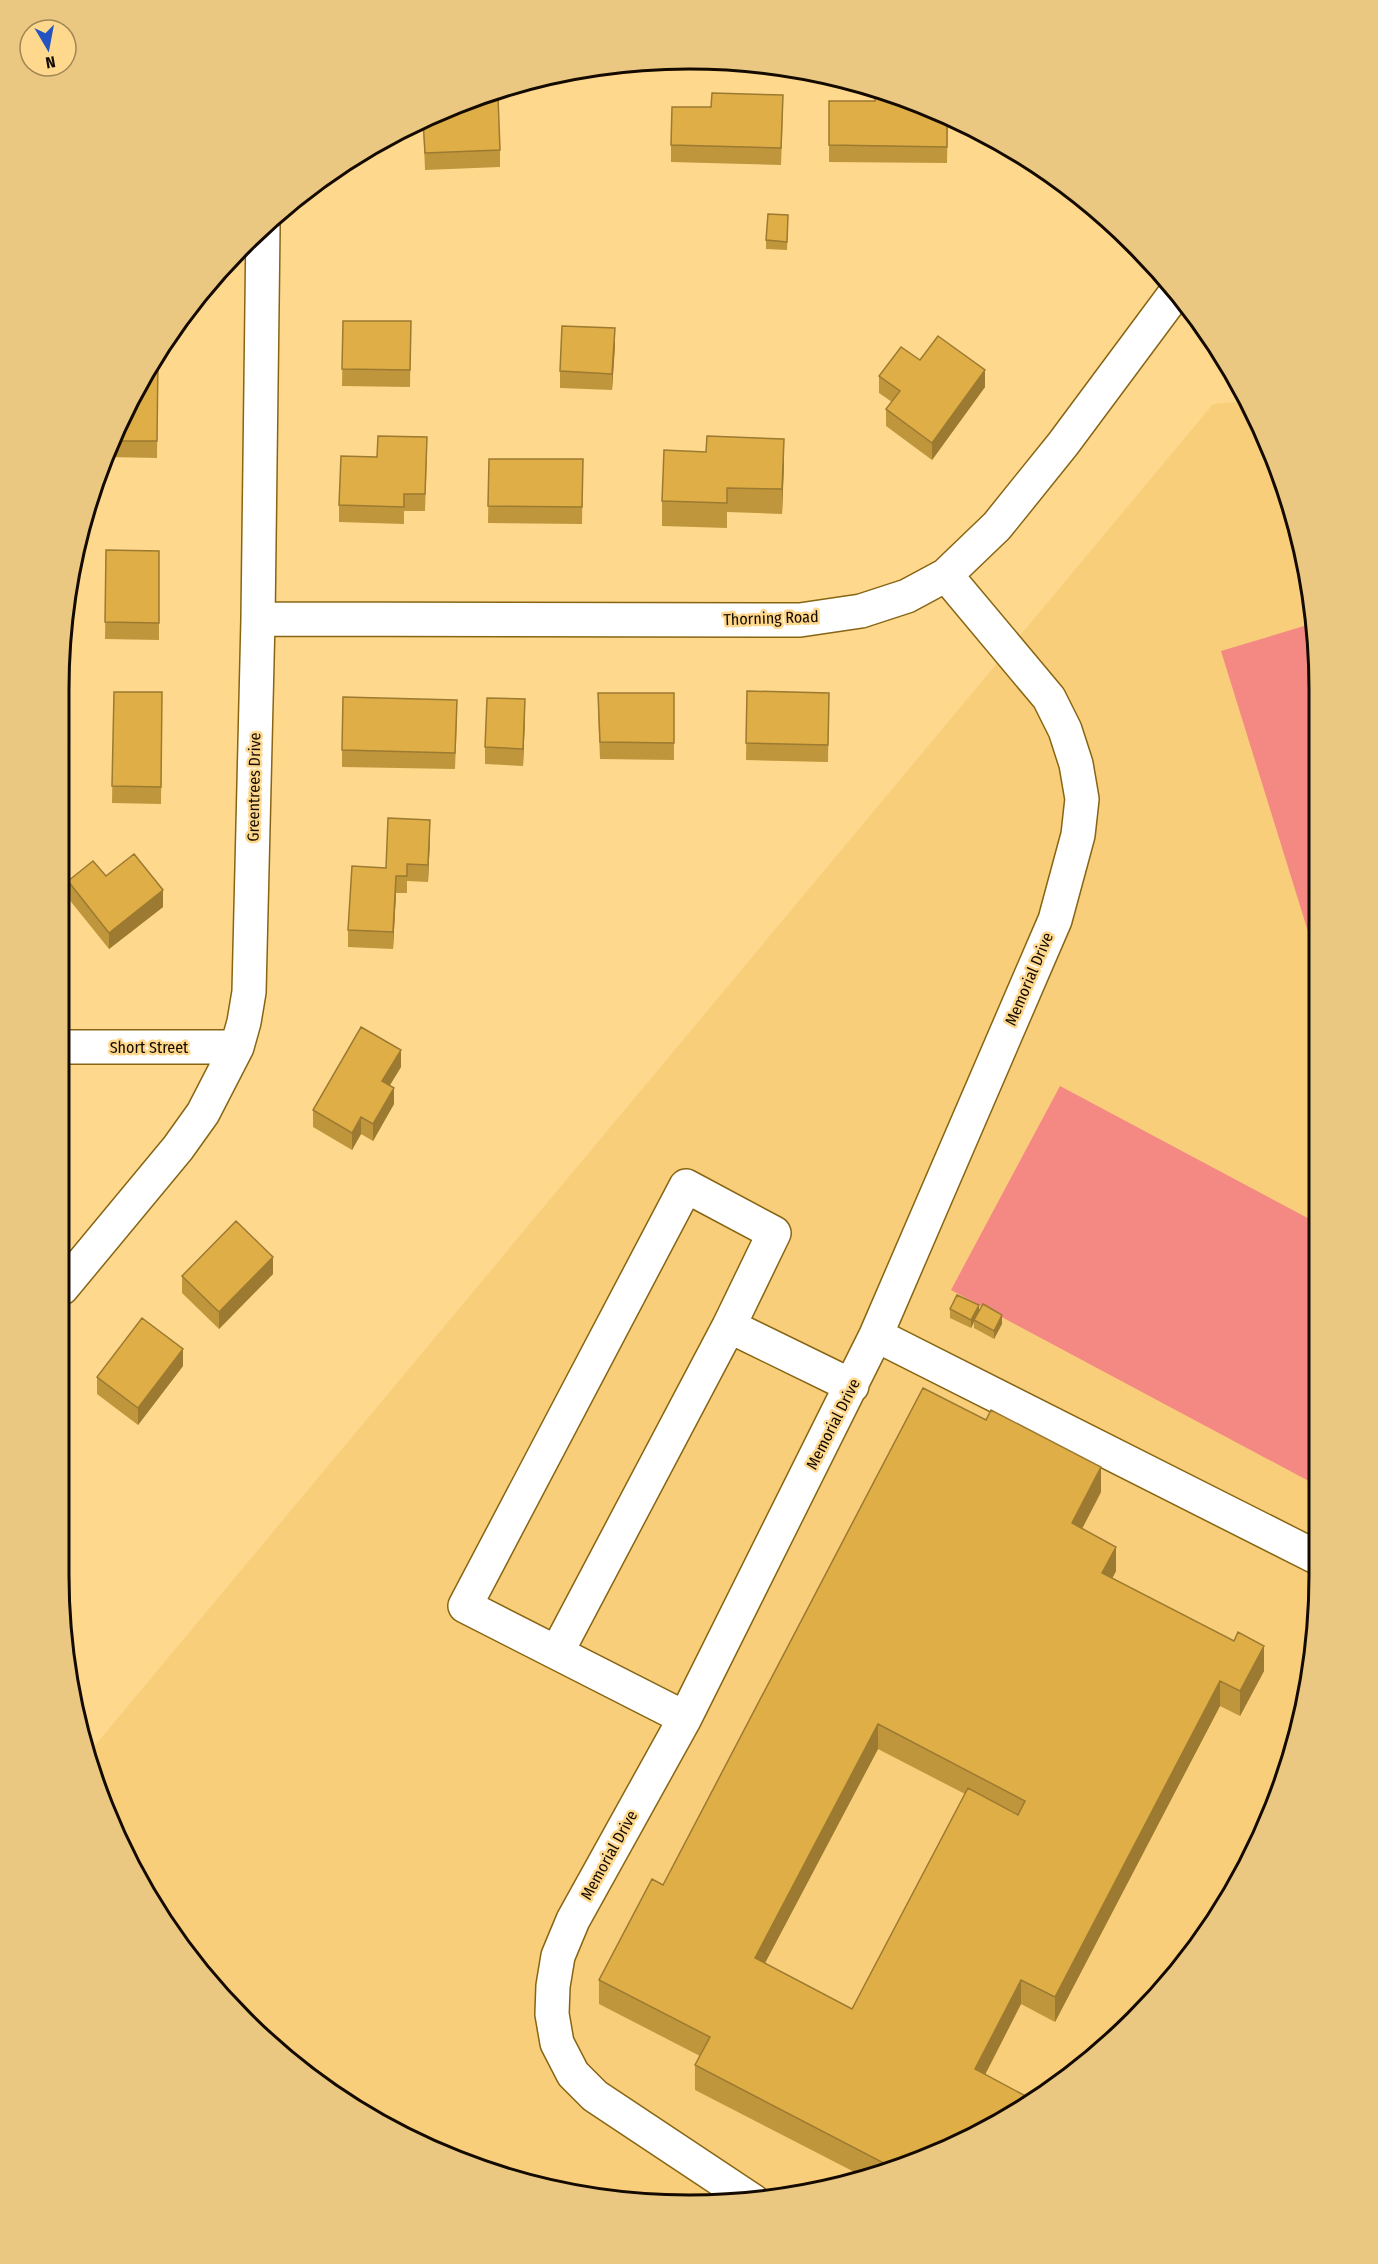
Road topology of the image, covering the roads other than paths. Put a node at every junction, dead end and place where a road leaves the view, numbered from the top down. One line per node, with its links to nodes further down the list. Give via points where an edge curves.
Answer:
1 (263, 240): 4 (street, Greentrees Drive)
2 (1171, 299): 3 (street, Thorning Road, via 997,526)
3 (946, 575): 4 (street, Thorning Road, via 907,596 861,611 800,620); 9 (street, Memorial Drive, via 1048,698 1065,730 1082,799 1078,835 1055,920)
4 (258, 619): 6 (street, Greentrees Drive, via 249,992)
5 (69, 1047): 6 (street, Short Street)
6 (237, 1047): 7 (street, Greentrees Drive, via 202,1113 178,1148)
7 (69, 1280)
8 (729, 1326): 10 (street); 12 (street); 12 (street, via 774,1233 686,1186 465,1606)
9 (876, 1335): 10 (street, Memorial Drive); 11 (street)
10 (852, 1386): 13 (street, Memorial Drive)
11 (1309, 1553)
12 (557, 1652): 13 (street)
13 (684, 1718): 14 (street, Memorial Drive, via 573,1920 558,1956 552,2014 557,2043 573,2074 595,2096)
14 (741, 2193)

